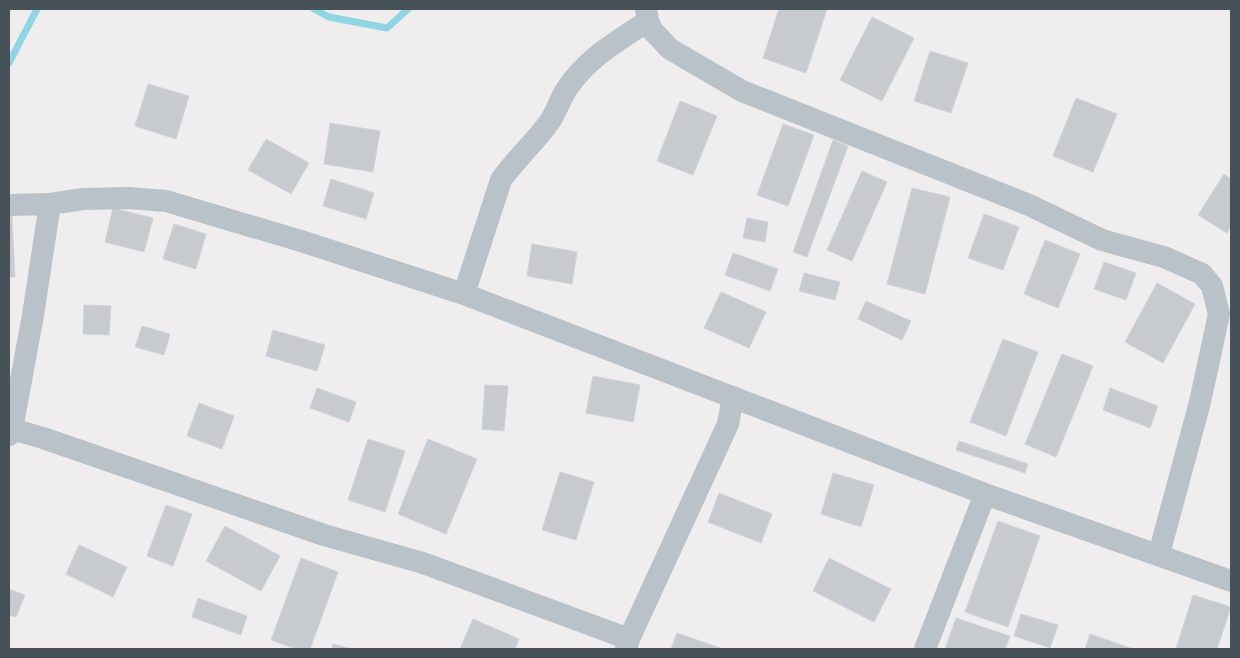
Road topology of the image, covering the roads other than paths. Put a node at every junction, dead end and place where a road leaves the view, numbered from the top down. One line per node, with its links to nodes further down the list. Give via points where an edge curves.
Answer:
1 (647, 15): 4 (street, via 589,61 566,90 552,119 501,180); 8 (street, via 652,30 670,49 742,91 1029,205 1102,240 1164,257 1202,274 1212,286 1220,314)
2 (50, 204): 3 (street); 4 (street, via 83,199 166,201); 6 (street, via 34,315)
3 (9, 205)
4 (464, 294): 5 (street)
5 (733, 397): 7 (street); 10 (street, via 728,424)
6 (10, 432): 10 (street, via 43,438 324,535 423,563)
7 (985, 494): 8 (street); 11 (street)
8 (1159, 554): 9 (street)
9 (1231, 581)
10 (627, 644)
11 (925, 649)

